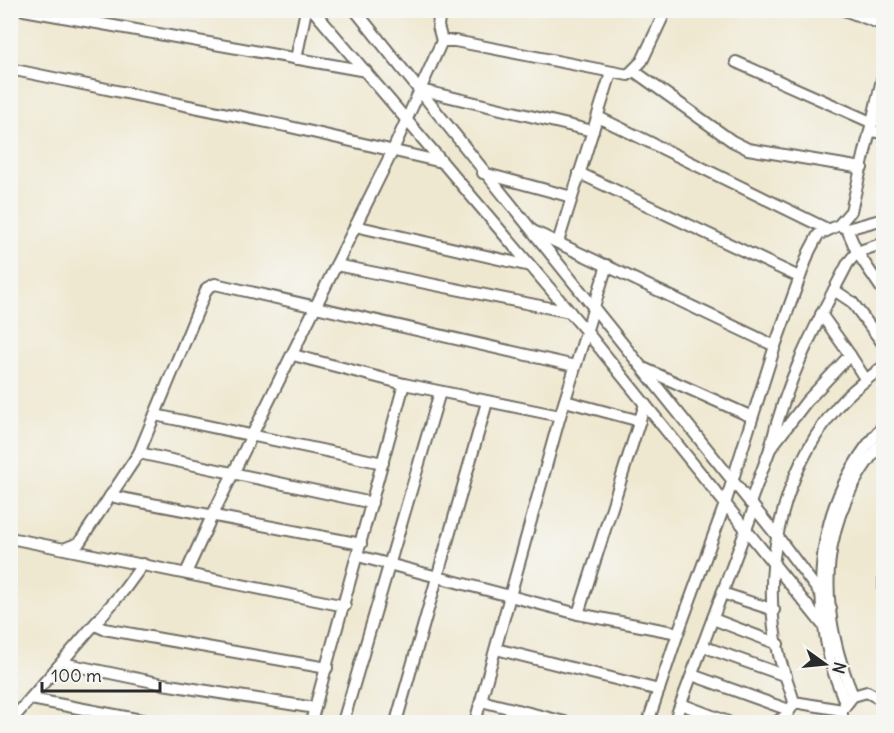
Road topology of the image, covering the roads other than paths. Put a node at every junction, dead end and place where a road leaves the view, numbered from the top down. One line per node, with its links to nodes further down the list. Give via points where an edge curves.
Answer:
1 (24, 10): 10 (street)
2 (306, 10): 10 (street)
3 (313, 10): 13 (street)
4 (440, 10): 9 (street)
5 (844, 10): 8 (street)
6 (665, 11): 14 (street)
7 (360, 13): 17 (street)
8 (884, 26)
9 (441, 41): 16 (street, via 455,40); 17 (street)
10 (296, 59): 13 (street)
11 (736, 62): 20 (street)
12 (10, 69): 23 (street)
13 (366, 71): 19 (street)
14 (634, 71): 16 (street, via 628,75); 25 (street, via 748,149)
15 (884, 71): 20 (street)
16 (611, 73): 18 (street)
17 (420, 92): 19 (street); 21 (street); 26 (street)
18 (598, 117): 21 (street); 33 (street)
19 (407, 119): 23 (street); 24 (street)
20 (872, 127): 22 (street); 25 (street)
21 (593, 131): 27 (street)
22 (884, 133)
23 (392, 152): 24 (street); 30 (street)
24 (442, 162): 40 (street)
25 (862, 168): 31 (street)
26 (483, 173): 28 (street); 32 (street)
27 (579, 173): 28 (street); 41 (street)
28 (572, 197): 35 (street)
29 (884, 219): 31 (street)
30 (355, 226): 38 (street); 40 (street)
31 (843, 227): 33 (street); 36 (street)
32 (529, 229): 35 (street); 37 (street)
33 (827, 229): 41 (street, via 818,235)
34 (884, 243): 36 (street)
35 (561, 244): 37 (street); 39 (street)
36 (857, 252): 42 (street); 43 (street)
37 (557, 264): 44 (street)
38 (336, 265): 45 (street); 46 (street)
39 (607, 265): 44 (street); 50 (street)
40 (530, 266): 46 (street)
41 (800, 277): 50 (street)
42 (834, 290): 47 (street); 49 (street, via 852,302)
43 (884, 292)
44 (592, 308): 48 (street); 55 (street)
45 (316, 309): 51 (street); 53 (street); 62 (street, via 219,284 210,286)
46 (570, 312): 48 (street)
47 (821, 314): 52 (street); 69 (street, via 781,404)
48 (586, 331): 53 (street); 61 (street)
49 (884, 345)
50 (775, 346): 64 (street)
51 (293, 355): 57 (street); 67 (street)
52 (850, 355): 56 (street); 69 (street)
53 (575, 366): 59 (street)
54 (884, 366): 56 (street)
55 (640, 367): 64 (street); 73 (street)
56 (866, 380): 80 (street, via 833,411 807,450 787,496)
57 (404, 384): 58 (street); 71 (street)
58 (440, 392): 60 (street); 87 (street)
59 (565, 401): 63 (street); 65 (street)
60 (488, 402): 63 (street); 90 (street)
61 (645, 404): 65 (street); 76 (street)
62 (155, 415): 67 (street); 70 (street)
63 (560, 416): 93 (street)
64 (752, 417): 73 (street)
65 (639, 421): 98 (street)
66 (884, 425): 92 (street, via 859,456 832,508 825,537)
67 (252, 435): 71 (street); 72 (street)
68 (884, 440): 95 (street, via 865,462 839,512 829,570)
69 (770, 448): 77 (street)
70 (139, 453): 72 (street); 74 (street)
71 (383, 464): 75 (street)
72 (234, 471): 75 (street); 78 (street)
73 (732, 480): 76 (street); 77 (street)
74 (110, 496): 78 (street); 83 (street, via 79,543)
75 (372, 503): 82 (street)
76 (725, 504): 79 (street); 102 (street)
77 (752, 505): 79 (street); 80 (street)
78 (212, 516): 82 (street); 89 (street)
79 (746, 530): 85 (street); 91 (street)
80 (777, 536): 85 (street); 92 (street)
81 (10, 538): 83 (street)
82 (361, 544): 84 (street)
83 (66, 548): 86 (street)
84 (358, 556): 87 (street); 94 (street)
85 (774, 563): 96 (street); 101 (street)
86 (143, 564): 89 (street); 100 (street)
87 (389, 564): 90 (street); 123 (street)
88 (884, 570): 97 (street)
89 (186, 573): 94 (street)
90 (440, 577): 93 (street); 124 (street)
91 (722, 593): 96 (street); 99 (street)
92 (821, 594): 95 (street); 101 (street)
93 (510, 597): 98 (street); 106 (street)
94 (345, 606): 108 (street)
95 (831, 608): 103 (street)
96 (774, 610): 104 (street)
97 (884, 610)
98 (578, 614): 102 (street)
99 (713, 619): 104 (street); 105 (street)
100 (94, 625): 107 (street); 108 (street)
101 (825, 628): 103 (street); 115 (street, via 830,662)
102 (678, 633): 111 (street)
103 (835, 640): 115 (street)
104 (778, 644): 110 (street)
105 (702, 646): 109 (street); 110 (street)
106 (495, 649): 111 (street); 114 (street)
107 (62, 663): 112 (street); 118 (street)
108 (327, 668): 118 (street)
109 (692, 675): 116 (street); 117 (street)
110 (786, 676): 117 (street)
111 (659, 690): 127 (street)
112 (31, 699): 120 (street); 121 (street)
113 (884, 700): 115 (street, via 867,692)
114 (481, 701): 119 (street); 125 (street)
115 (847, 703): 117 (street); 131 (street)
116 (681, 704): 128 (street); 129 (street)
117 (792, 706): 130 (street)
118 (315, 708): 122 (street)
119 (551, 721): 126 (street)
120 (10, 722)
121 (152, 723)
122 (311, 723)
123 (344, 723)
124 (396, 723)
125 (475, 723)
126 (565, 723)
127 (648, 723)
128 (674, 723)
129 (728, 723)
130 (776, 723)
131 (843, 723)

